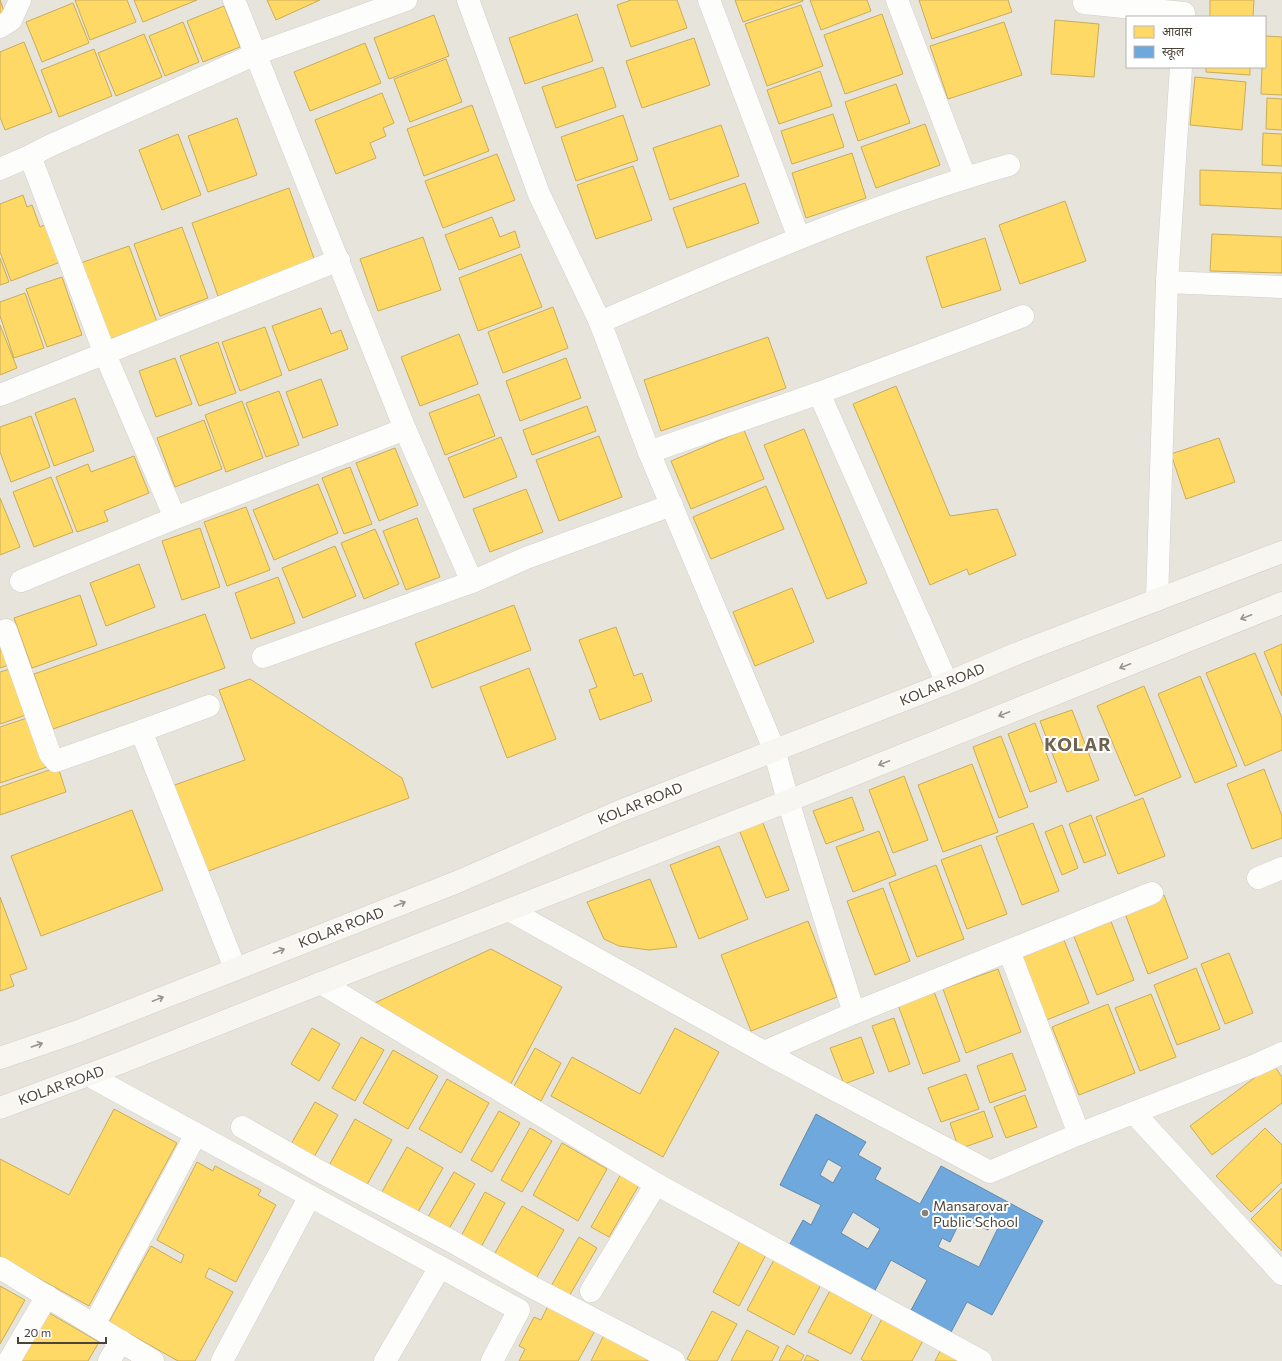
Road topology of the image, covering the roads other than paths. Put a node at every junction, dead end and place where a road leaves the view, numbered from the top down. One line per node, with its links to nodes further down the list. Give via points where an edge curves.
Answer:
1 (3, 0): 10 (street)
2 (20, 0): 10 (street)
3 (234, 0): 11 (street)
4 (406, 0): 11 (street)
5 (468, 0): 22 (street, via 539,194)
6 (708, 0): 17 (street)
7 (897, 0): 16 (street)
8 (1084, 3): 9 (street)
9 (1184, 10)
10 (5, 23)
11 (256, 54): 13 (street); 18 (street)
12 (1181, 68): 19 (street)
13 (30, 156): 15 (street); 23 (street)
14 (1009, 165): 16 (street)
15 (0, 169)
16 (965, 177): 17 (street)
17 (799, 238): 22 (street)
18 (339, 260): 23 (street); 26 (street)
19 (1167, 282): 20 (street); 33 (street)
20 (1282, 287)
21 (1024, 316): 24 (street)
22 (600, 322): 27 (street)
23 (105, 354): 25 (street); 29 (street)
24 (819, 393): 27 (street); 37 (street)
25 (0, 395)
26 (405, 429): 29 (street); 32 (street)
27 (649, 452): 28 (street)
28 (672, 505): 32 (street, via 526,558); 40 (street)
29 (175, 518): 31 (street)
30 (1282, 552): 33 (main road, KOLAR ROAD)
31 (21, 581)
32 (472, 582): 36 (street)
33 (1157, 600): 37 (main road, KOLAR ROAD)
34 (1282, 603): 41 (main road, KOLAR ROAD, one-way to 41)
35 (6, 630): 39 (street, via 50,754 56,761)
36 (263, 657)
37 (947, 683): 40 (main road, KOLAR ROAD)
38 (209, 706): 39 (street)
39 (141, 731): 47 (street)
40 (774, 749): 41 (street); 47 (main road, KOLAR ROAD, one-way to 40, via 457,882 620,811)
41 (788, 801): 45 (main road, KOLAR ROAD); 49 (street)
42 (1282, 868): 43 (street)
43 (1258, 878)
44 (1152, 893): 46 (street)
45 (509, 910): 48 (main road, KOLAR ROAD); 50 (street)
46 (1009, 951): 49 (street); 58 (street)
47 (235, 968): 52 (main road, KOLAR ROAD, one-way to 47, via 76,1032)
48 (320, 982): 53 (main road, KOLAR ROAD); 59 (street)
49 (854, 1013): 50 (street)
50 (764, 1052): 58 (street, via 990,1172)
51 (1282, 1053): 55 (street)
52 (0, 1058)
53 (88, 1075): 54 (main road, KOLAR ROAD); 57 (street)
54 (0, 1108)
55 (1134, 1113): 58 (street); 63 (street)
56 (242, 1127): 74 (street, via 532,1287)
57 (196, 1134): 60 (street); 66 (street)
58 (1079, 1134)
59 (656, 1184): 64 (street); 75 (street)
60 (310, 1196): 61 (street); 71 (street)
61 (440, 1267): 72 (street); 73 (street, via 519,1310)
62 (0, 1268): 65 (street)
63 (1282, 1274)
64 (591, 1291)
65 (47, 1296): 66 (street); 68 (street)
66 (94, 1325): 67 (street)
67 (121, 1341): 69 (street); 70 (street)
68 (9, 1361)
69 (109, 1361)
70 (153, 1361)
71 (222, 1361)
72 (386, 1361)
73 (492, 1361)
74 (674, 1361)
75 (981, 1361)

